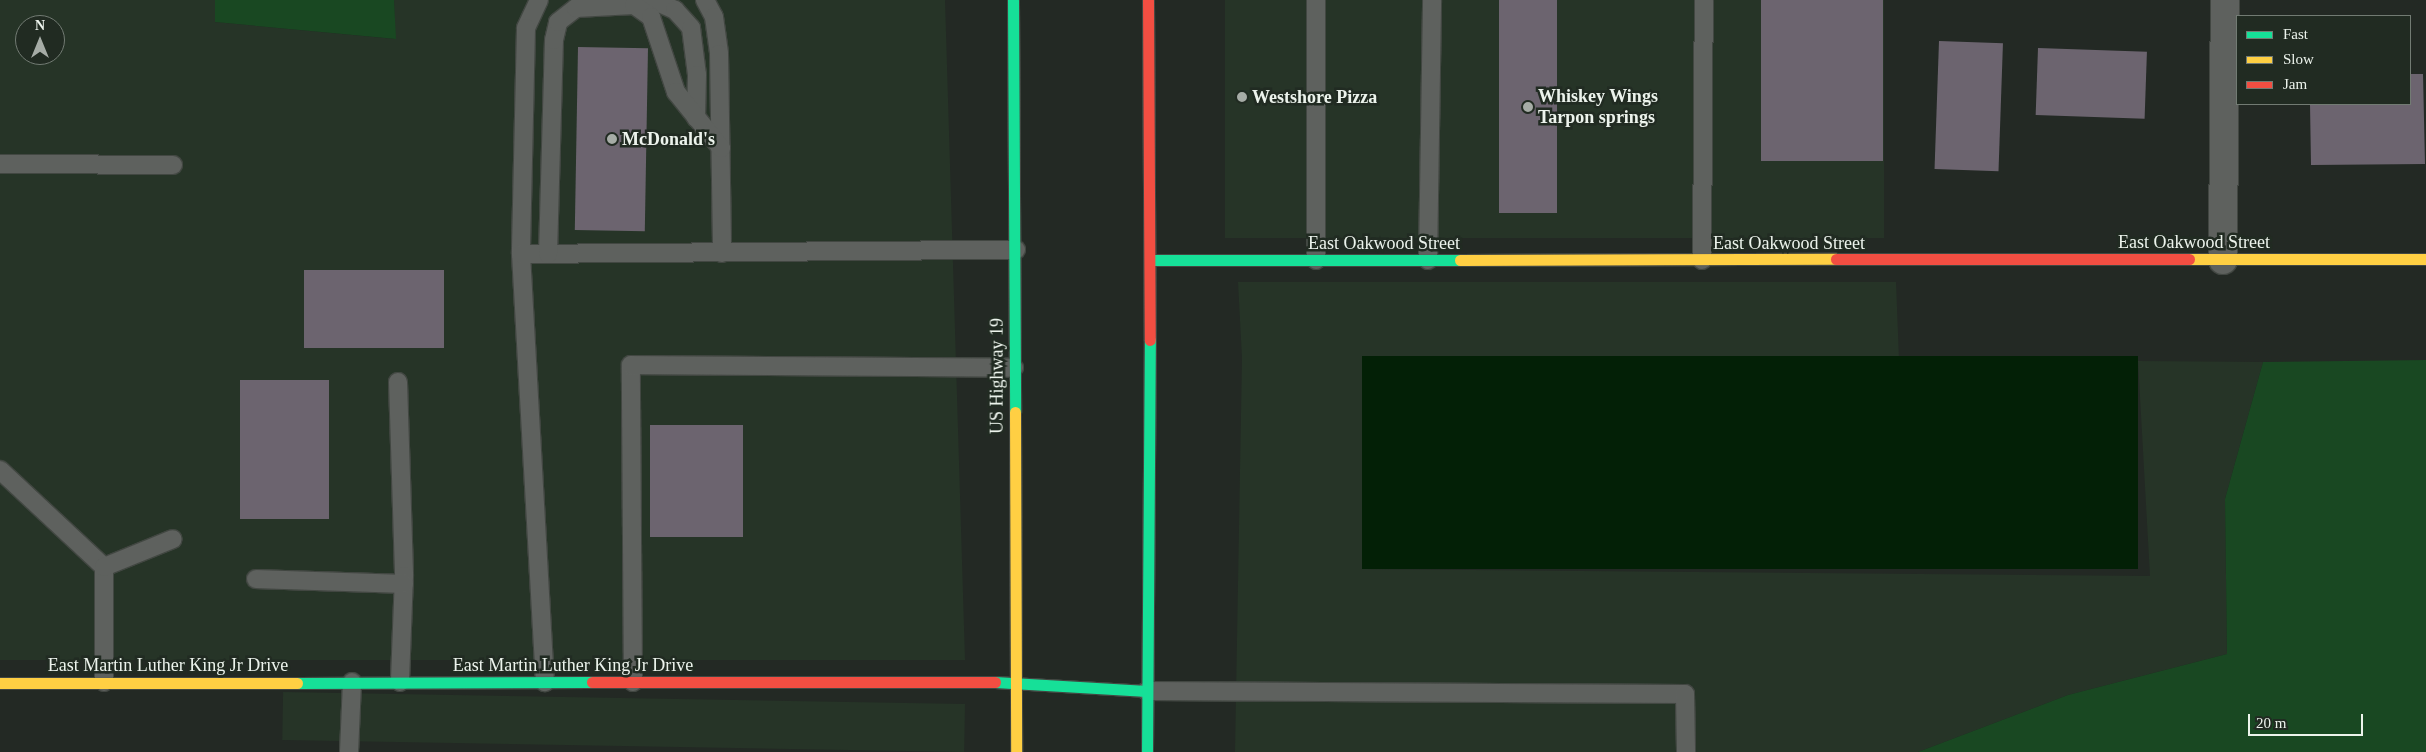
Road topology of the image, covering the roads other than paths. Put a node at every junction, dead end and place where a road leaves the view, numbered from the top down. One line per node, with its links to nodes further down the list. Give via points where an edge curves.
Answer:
1 (539, 0): 16 (lane, via 526,28)
2 (705, 0): 11 (lane, via 714,17 719,54)
3 (1013, 0): 14 (main road, US Highway 19)
4 (1148, 0): 19 (main road)
5 (1316, 0): 20 (lane)
6 (1432, 0): 21 (lane)
7 (1704, 0): 22 (lane)
8 (2225, 0): 23 (street)
9 (634, 5): 10 (lane, via 651,17 676,92); 10 (lane, via 655,1 676,10 691,28 697,74); 17 (lane, via 576,8 558,22 546,207)
10 (696, 118): 11 (lane)
11 (720, 148): 15 (lane)
12 (0, 164): 13 (lane)
13 (173, 166)
14 (1016, 250): 15 (lane); 24 (main road, US Highway 19)
15 (722, 253): 17 (lane)
16 (521, 254): 17 (lane); 34 (lane)
17 (548, 254)
18 (2426, 259): 23 (main road, East Oakwood Street)
19 (1151, 260): 20 (main road, East Oakwood Street); 38 (main road)
20 (1316, 260): 21 (main road, East Oakwood Street)
21 (1428, 260): 22 (main road, East Oakwood Street)
22 (1702, 260): 23 (main road, East Oakwood Street)
23 (2223, 260)
24 (1014, 368): 35 (lane, via 632,365); 36 (main road, US Highway 19)
25 (398, 382): 30 (lane)
26 (0, 470): 28 (lane)
27 (173, 539): 28 (lane)
28 (104, 567): 31 (lane)
29 (256, 579): 30 (lane)
30 (404, 584): 33 (lane)
31 (104, 682): 32 (main road, East Martin Luther King Jr Drive); 37 (main road, East Martin Luther King Jr Drive)
32 (352, 682): 33 (main road, East Martin Luther King Jr Drive); 39 (lane)
33 (400, 682): 34 (main road, East Martin Luther King Jr Drive)
34 (545, 682): 35 (main road, East Martin Luther King Jr Drive)
35 (633, 682): 36 (main road, East Martin Luther King Jr Drive)
36 (1016, 682): 38 (main road, East Martin Luther King Jr Drive); 40 (main road, US Highway 19)
37 (0, 683)
38 (1147, 691): 41 (main road); 42 (lane, via 1685,694)
39 (349, 752)
40 (1016, 752)
41 (1147, 752)
42 (1686, 752)

